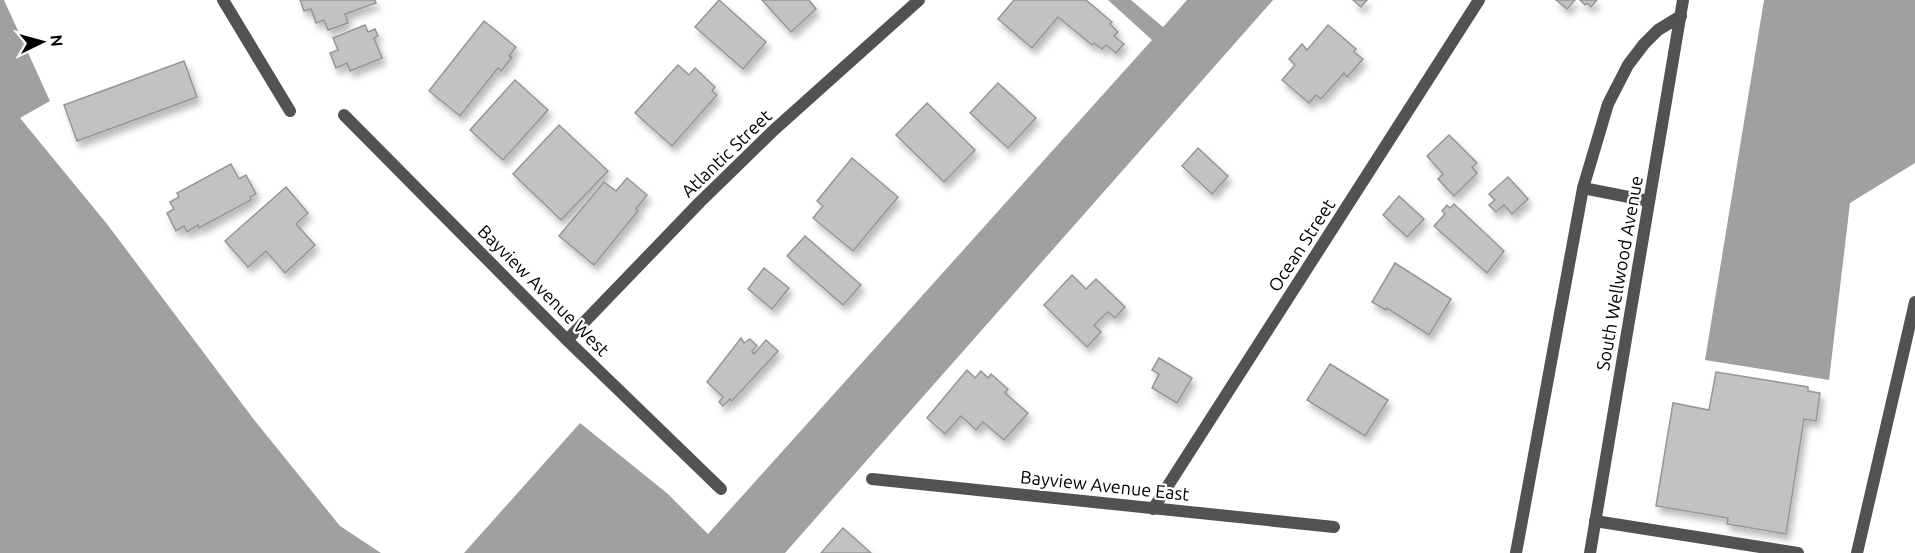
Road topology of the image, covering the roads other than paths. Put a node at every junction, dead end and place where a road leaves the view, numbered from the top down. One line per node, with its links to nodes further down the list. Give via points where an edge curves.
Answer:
1 (223, 0): 6 (street)
2 (919, 0): 11 (street, Atlantic Street, via 775,129)
3 (1479, 0): 14 (street, Ocean Street)
4 (1683, 0): 5 (street, South Wellwood Avenue)
5 (1681, 16): 8 (street, via 1658,30 1628,65 1608,104); 9 (street, South Wellwood Avenue)
6 (290, 111)
7 (344, 115): 11 (street, Bayview Avenue West)
8 (1583, 188): 9 (street); 17 (street)
9 (1649, 201): 15 (street, South Wellwood Avenue)
10 (1915, 302): 20 (street)
11 (567, 340): 13 (street, Bayview Avenue West)
12 (872, 479): 14 (street, Bayview Avenue East)
13 (721, 489)
14 (1153, 508): 16 (street, Bayview Avenue East)
15 (1595, 521): 18 (street, South Wellwood Avenue); 19 (street)
16 (1334, 527)
17 (1515, 553)
18 (1590, 553)
19 (1798, 553)
20 (1857, 553)

